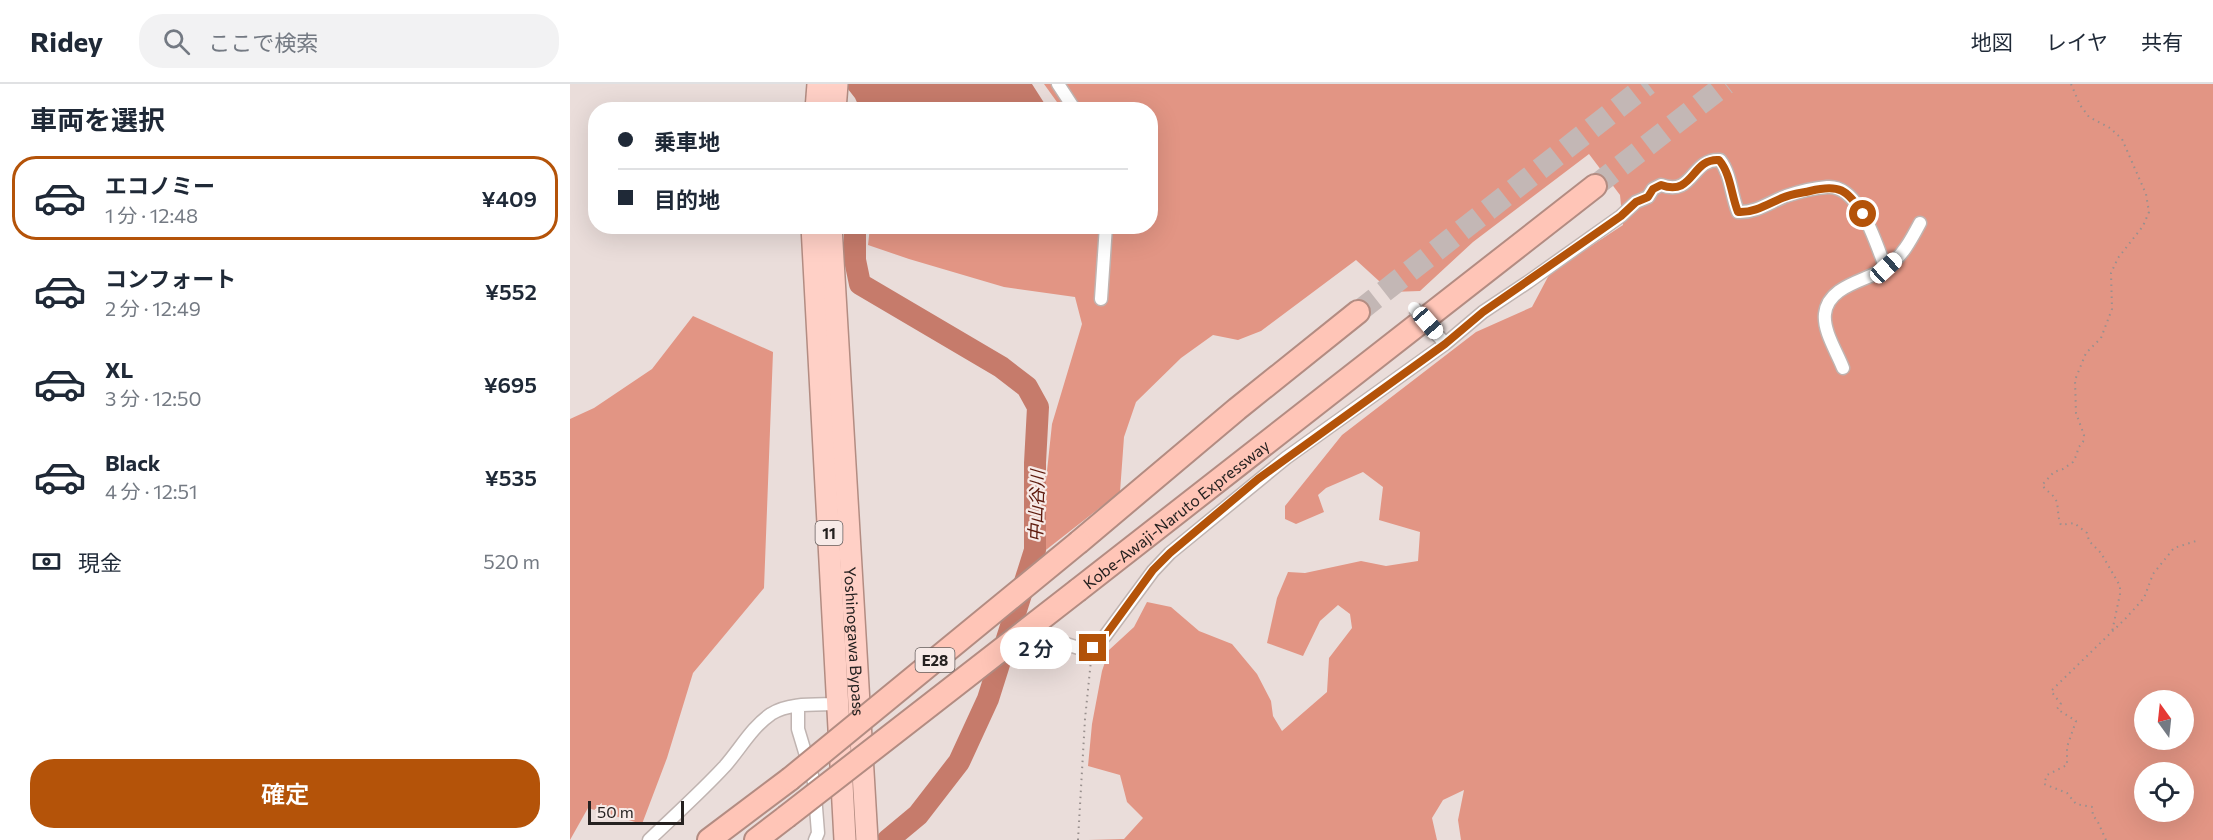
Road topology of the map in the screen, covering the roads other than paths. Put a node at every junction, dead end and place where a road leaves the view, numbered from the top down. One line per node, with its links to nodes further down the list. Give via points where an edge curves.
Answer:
1 (830, 84): 3 (highway); 4 (highway)
2 (1058, 84): 5 (street)
3 (820, 102)
4 (833, 102)
5 (1070, 102)
6 (1595, 186): 23 (highway, Kobe-Awaji-Naruto Expressway / E28, bridge)
7 (1920, 223): 11 (street, via 1904,250)
8 (812, 234): 18 (highway, Yoshinogawa Bypass / 11)
9 (831, 234): 20 (highway, Yoshinogawa Bypass / 11)
10 (1105, 234): 12 (street)
11 (1886, 268): 15 (street, via 1863,214 1845,192 1829,186 1738,212 1725,167 1719,160 1711,159 1702,164 1689,182 1653,189 1648,197); 16 (street, via 1852,282 1828,304 1827,329)
12 (1101, 298)
13 (1414, 308): 15 (street, bridge)
14 (1358, 312): 22 (highway, E28, bridge)
15 (1443, 341): 17 (street, via 1286,458 1170,553 1093,648 1082,649 1053,639)
16 (1843, 368)
17 (1058, 653)
18 (839, 704): 19 (street); 25 (highway, Yoshinogawa Bypass / 11)
19 (798, 706): 21 (street, via 771,714 725,766); 24 (street, via 798,729 814,782 818,833)
20 (867, 837)
21 (649, 840)
22 (710, 840)
23 (756, 840)
24 (815, 840)
25 (845, 840)

